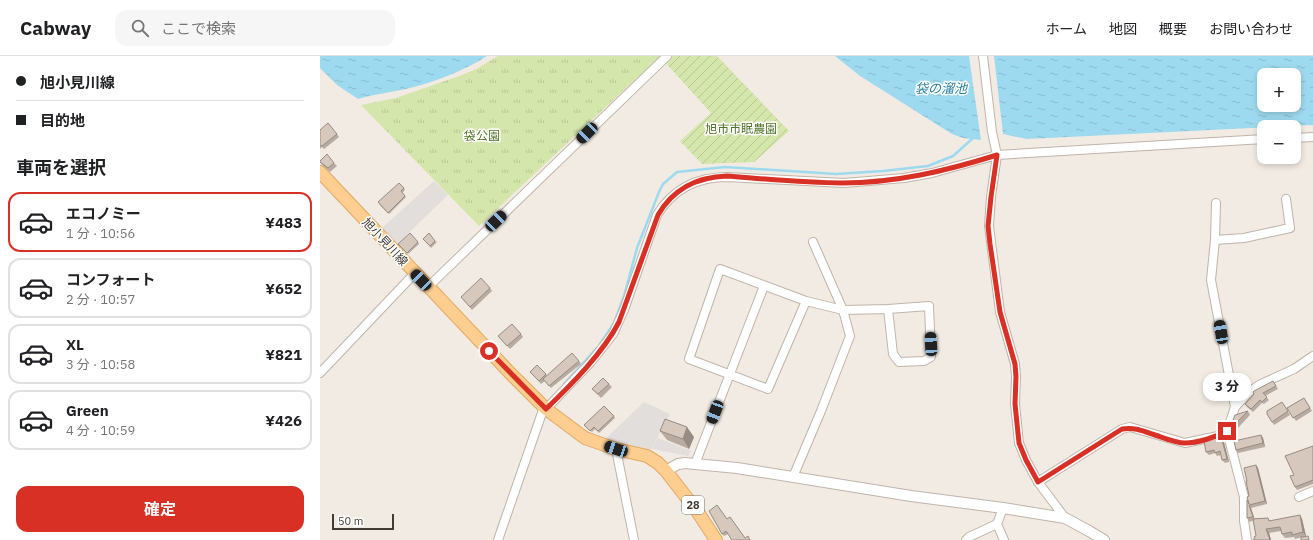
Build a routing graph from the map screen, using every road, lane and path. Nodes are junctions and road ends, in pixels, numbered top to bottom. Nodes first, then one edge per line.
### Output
1 (667, 56) edge
2 (983, 56) edge
3 (1313, 137) edge
4 (1301, 138) edge
5 (1257, 139) edge
6 (997, 155) junction
7 (320, 172) edge
8 (1286, 199) dead end
9 (1216, 202) dead end
10 (1215, 240) junction
11 (813, 242) dead end
12 (415, 273) junction
13 (764, 286) junction
14 (428, 287) junction
15 (806, 301) junction
16 (888, 309) junction
17 (843, 310) junction
18 (1313, 356) edge
19 (320, 373) edge
20 (730, 373) junction
21 (1235, 407) junction
22 (545, 408) junction
23 (1227, 431) junction
24 (616, 449) junction
25 (695, 464) junction
26 (666, 471) junction
27 (793, 477) junction
28 (1038, 482) junction
29 (1313, 491) edge
30 (1299, 497) dead end
31 (1003, 508) junction
32 (1065, 518) junction
33 (997, 524) junction
34 (498, 540) edge
35 (634, 540) edge
36 (716, 540) edge
37 (966, 540) edge
38 (1004, 540) edge
39 (1104, 540) edge
40 (1247, 540) edge

1 - 14 street
2 - 6 street
3 - 4 street
5 - 6 street
6 - 22 street
6 - 28 street
7 - 12 main road, 旭小見川線 / 28
8 - 10 street
9 - 10 street
10 - 21 street
11 - 17 street
12 - 14 main road, 旭小見川線 / 28
12 - 19 street
13 - 15 street
13 - 20 street
13 - 20 street
14 - 22 main road, 旭小見川線 / 28
15 - 17 street
15 - 20 street
16 - 16 street
16 - 17 street
17 - 27 street
18 - 21 street
20 - 25 street
21 - 23 street
22 - 24 main road, 旭小見川線 / 28
22 - 34 street
23 - 28 street
23 - 40 street
24 - 26 main road, 旭小見川線 / 28
24 - 35 street
25 - 26 street
25 - 27 street
26 - 36 main road, 旭小見川線 / 28
27 - 31 street
28 - 32 street
29 - 30 street
31 - 32 street
31 - 33 street
32 - 39 street
33 - 37 street
33 - 38 street

